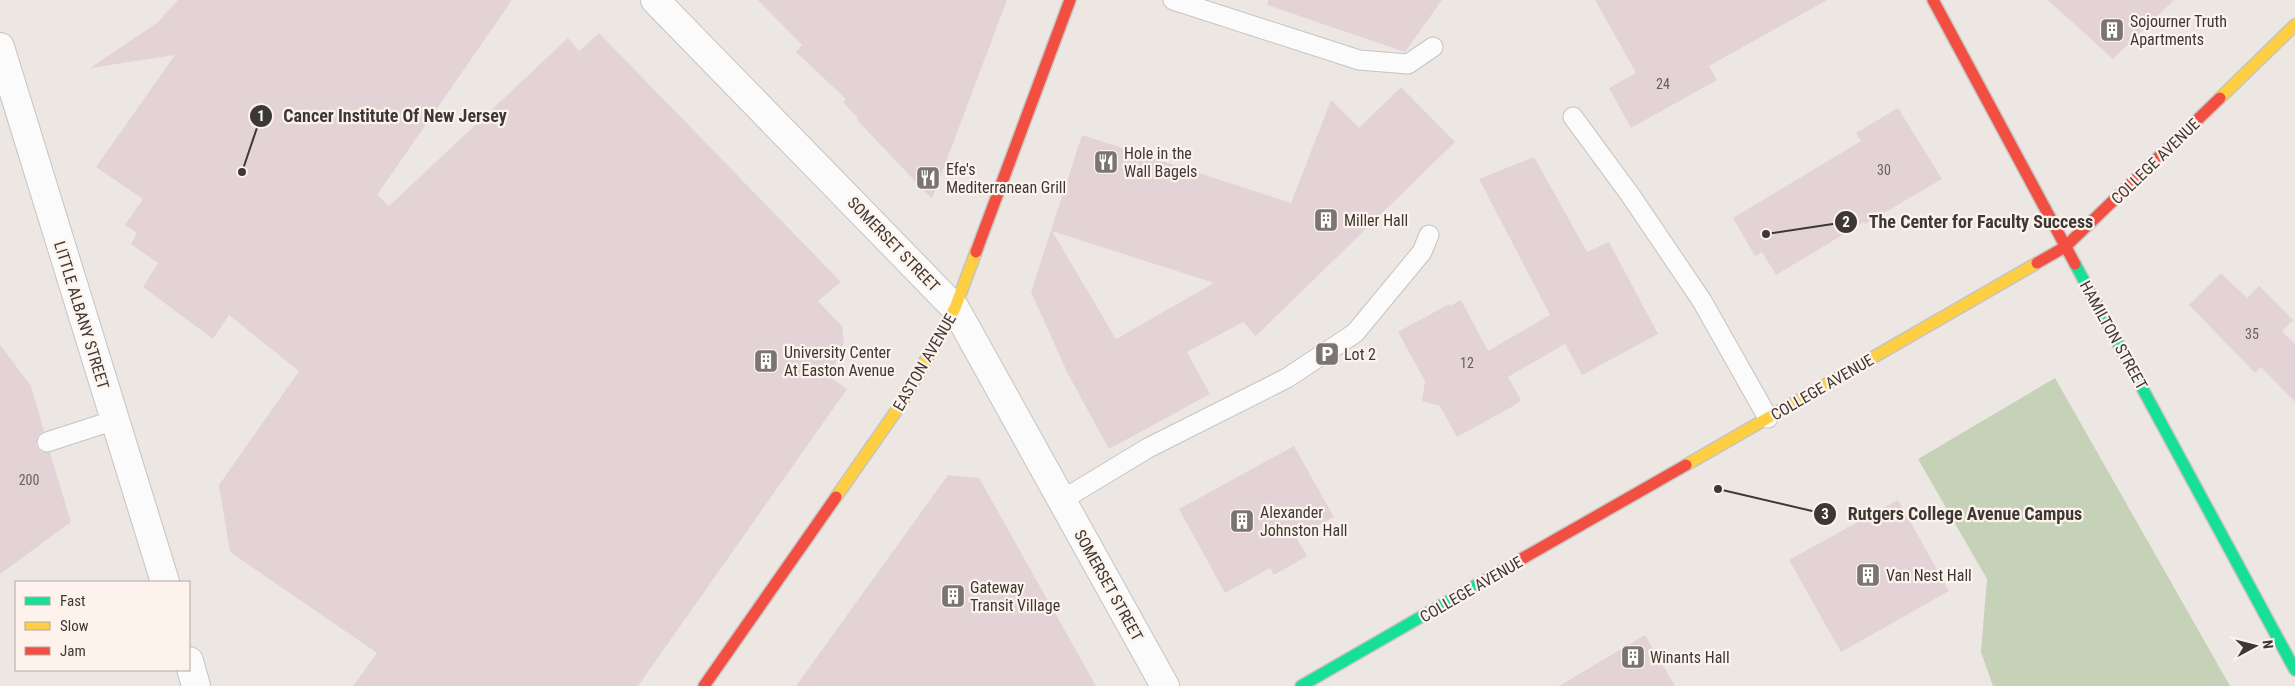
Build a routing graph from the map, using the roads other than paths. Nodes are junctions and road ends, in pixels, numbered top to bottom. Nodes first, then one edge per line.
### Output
1 (656, 0) edge
2 (1070, 0) edge
3 (1173, 0) edge
4 (1933, 0) edge
5 (2295, 26) edge
6 (0, 47) edge
7 (1433, 47) dead end
8 (1573, 117) dead end
9 (1428, 235) dead end
10 (2065, 247) junction
11 (955, 308) junction
12 (1768, 418) junction
13 (115, 420) junction
14 (47, 442) dead end
15 (1062, 500) junction
16 (165, 581) edge
17 (190, 665) edge
18 (2295, 670) edge
19 (196, 686) edge
20 (704, 686) edge
21 (1165, 686) edge
22 (1302, 686) edge

1 - 11 street, SOMERSET STREET
2 - 11 street, EASTON AVENUE
3 - 7 lane
4 - 10 street, HAMILTON STREET
5 - 10 street, COLLEGE AVENUE
6 - 13 street, LITTLE ALBANY STREET
8 - 12 lane
9 - 15 lane
10 - 12 street, COLLEGE AVENUE
10 - 18 street, HAMILTON STREET
11 - 15 street, SOMERSET STREET
11 - 20 street, EASTON AVENUE
12 - 22 street, COLLEGE AVENUE
13 - 14 lane
13 - 16 street, LITTLE ALBANY STREET
15 - 21 street, SOMERSET STREET
17 - 19 street

